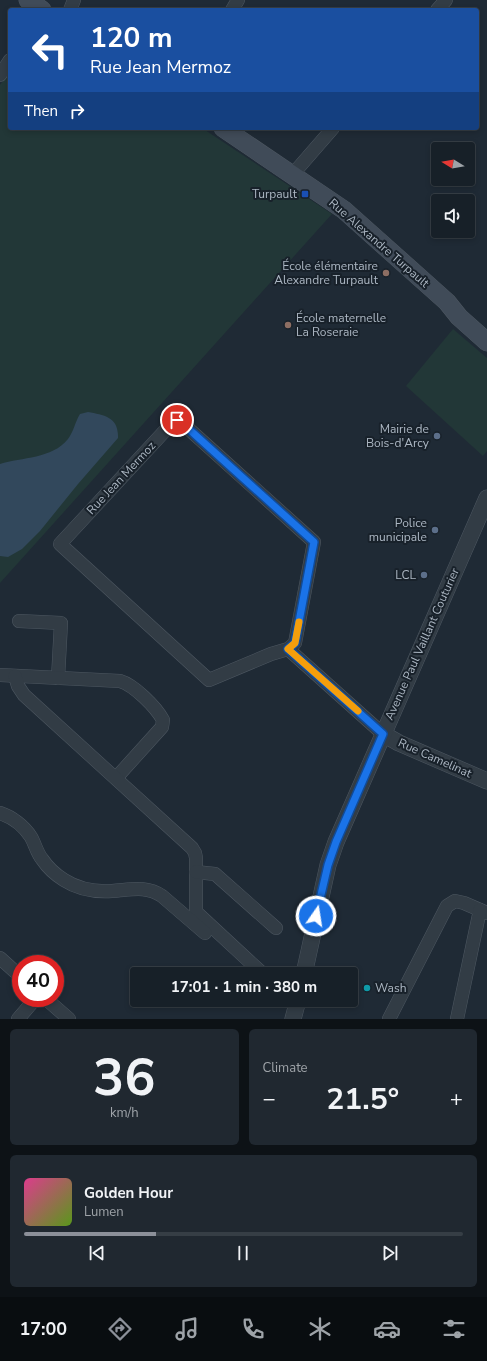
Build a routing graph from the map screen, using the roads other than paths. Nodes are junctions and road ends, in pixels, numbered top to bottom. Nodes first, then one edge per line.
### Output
1 (28, 0) edge
2 (39, 8) edge
3 (8, 63) edge
4 (0, 74) edge
5 (226, 130) edge
6 (331, 130) edge
7 (292, 174) junction
8 (487, 342) edge
9 (487, 498) edge
10 (19, 621) dead end
11 (288, 649) junction
12 (0, 675) edge
13 (15, 676) junction
14 (58, 678) junction
15 (383, 734) junction
16 (116, 778) junction
17 (487, 781) edge
18 (0, 813) edge
19 (196, 872) junction
20 (484, 911) edge
21 (276, 928) dead end
22 (0, 958) edge
23 (243, 967) edge
24 (255, 967) edge
25 (306, 967) edge
26 (12, 969) edge
27 (28, 1007) edge
28 (55, 1007) edge
29 (296, 1007) edge
30 (18, 1019) edge
31 (69, 1019) edge
32 (293, 1019) edge
33 (389, 1019) edge
34 (457, 1019) edge

1 - 2 main road
3 - 4 street
5 - 7 main road, Rue Alexandre Turpault
6 - 7 street
7 - 8 main road, Rue Alexandre Turpault
9 - 15 street, Avenue Paul Vaillant Couturier
10 - 14 street
11 - 11 street, Rue Jean Mermoz
11 - 15 street
12 - 13 street
13 - 14 street
13 - 16 street
14 - 16 street
15 - 17 street, Rue Camelinat
15 - 25 street, Avenue Paul Vaillant Couturier
16 - 19 street
18 - 23 street
19 - 21 street
19 - 24 street
20 - 33 street
20 - 34 street
22 - 26 street
27 - 30 street
28 - 31 street
29 - 32 street

